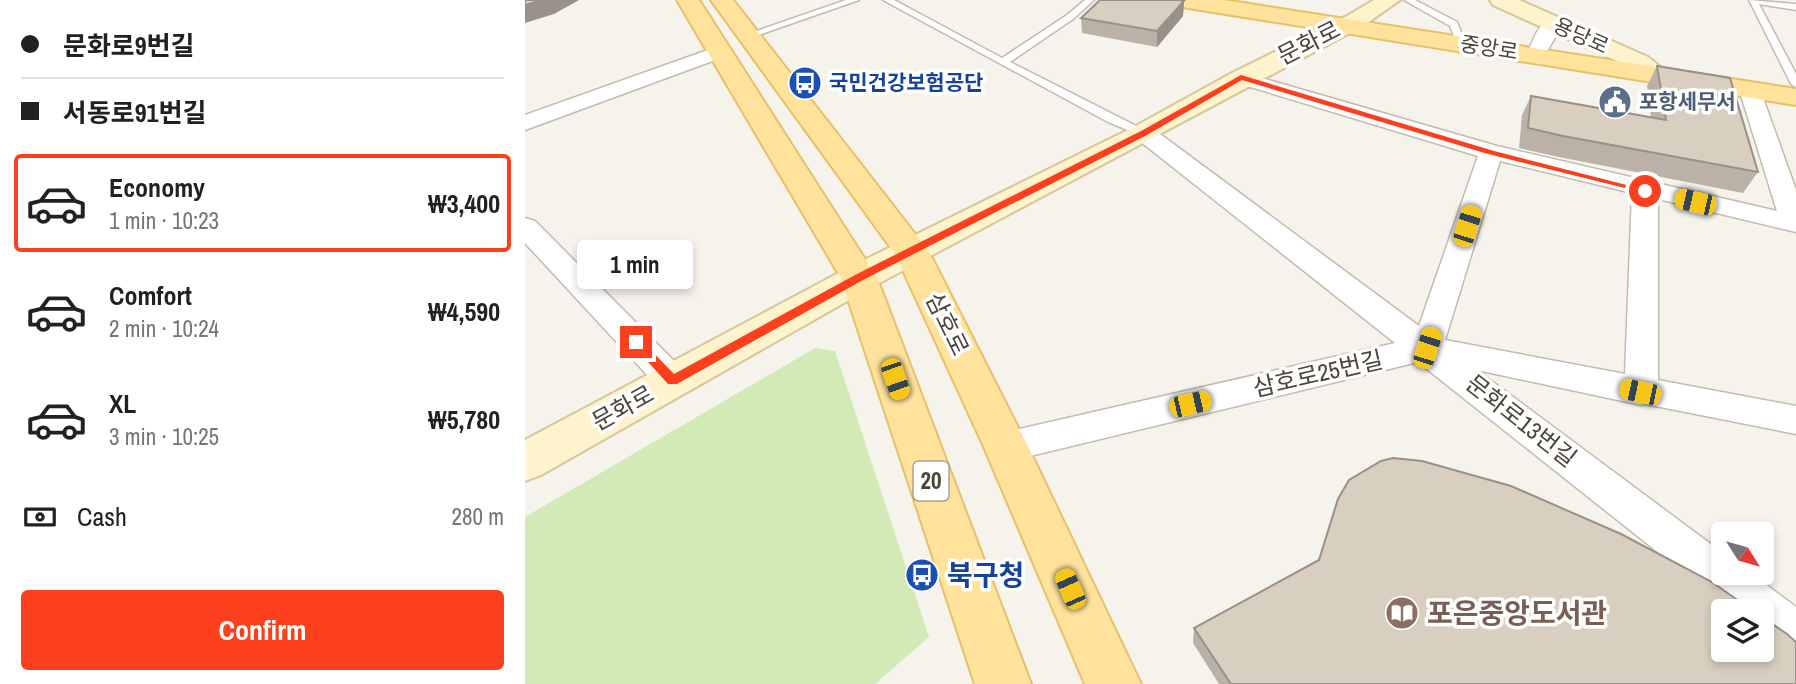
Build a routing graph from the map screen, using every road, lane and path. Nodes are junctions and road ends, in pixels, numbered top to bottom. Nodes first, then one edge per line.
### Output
1 (688, 0) edge
2 (722, 0) edge
3 (855, 0) edge
4 (887, 0) edge
5 (1090, 0) edge
6 (1182, 0) edge
7 (1228, 0) edge
8 (1389, 0) edge
9 (1408, 0) edge
10 (1501, 0) edge
11 (1753, 0) edge
12 (1796, 7) edge
13 (1350, 22) junction
14 (1554, 23) junction
15 (747, 36) junction
16 (1459, 39) junction
17 (1540, 47) junction
18 (719, 52) junction
19 (1003, 61) junction
20 (1648, 69) junction
21 (1241, 78) junction
22 (1796, 85) edge
23 (1750, 89) junction
24 (1796, 97) edge
25 (525, 123) edge
26 (1144, 133) junction
27 (1492, 152) junction
28 (1645, 191) junction
29 (1795, 224) edge
30 (525, 228) edge
31 (912, 252) junction
32 (859, 278) junction
33 (1427, 348) junction
34 (673, 381) junction
35 (1640, 392) junction
36 (1796, 420) edge
37 (1006, 447) junction
38 (525, 462) edge
39 (1796, 634) edge
40 (1003, 684) edge
41 (1113, 684) edge

1 - 18 main road, 20
2 - 15 main road, 삼호로
3 - 15 lane
4 - 19 lane
5 - 19 lane
6 - 13 main road, 중앙로
7 - 13 main road, 중앙로
8 - 13 street, 문화로
9 - 16 lane
10 - 14 street, 용당로
11 - 12 lane
11 - 22 lane
13 - 16 main road, 중앙로
13 - 20 main road, 중앙로
13 - 21 street, 문화로
14 - 17 street
14 - 20 street, 용당로
15 - 31 main road, 삼호로
16 - 17 main road, 중앙로
17 - 20 main road, 중앙로
18 - 25 street
18 - 32 main road, 20
19 - 26 lane
20 - 22 main road, 중앙로
20 - 23 main road, 중앙로
21 - 26 street, 문화로
21 - 27 street
23 - 24 main road, 중앙로
23 - 29 street
26 - 31 street, 문화로
26 - 33 street, 문화로13번길
27 - 28 street
27 - 33 street
28 - 29 street
28 - 35 street
30 - 34 street
31 - 32 street, 문화로
31 - 37 main road, 삼호로
32 - 34 street, 문화로
32 - 40 main road, 20
33 - 35 street, 삼호로25번길
33 - 37 street, 삼호로25번길
33 - 39 street, 문화로13번길
34 - 38 street, 문화로
35 - 36 street, 삼호로25번길
37 - 41 main road, 삼호로

